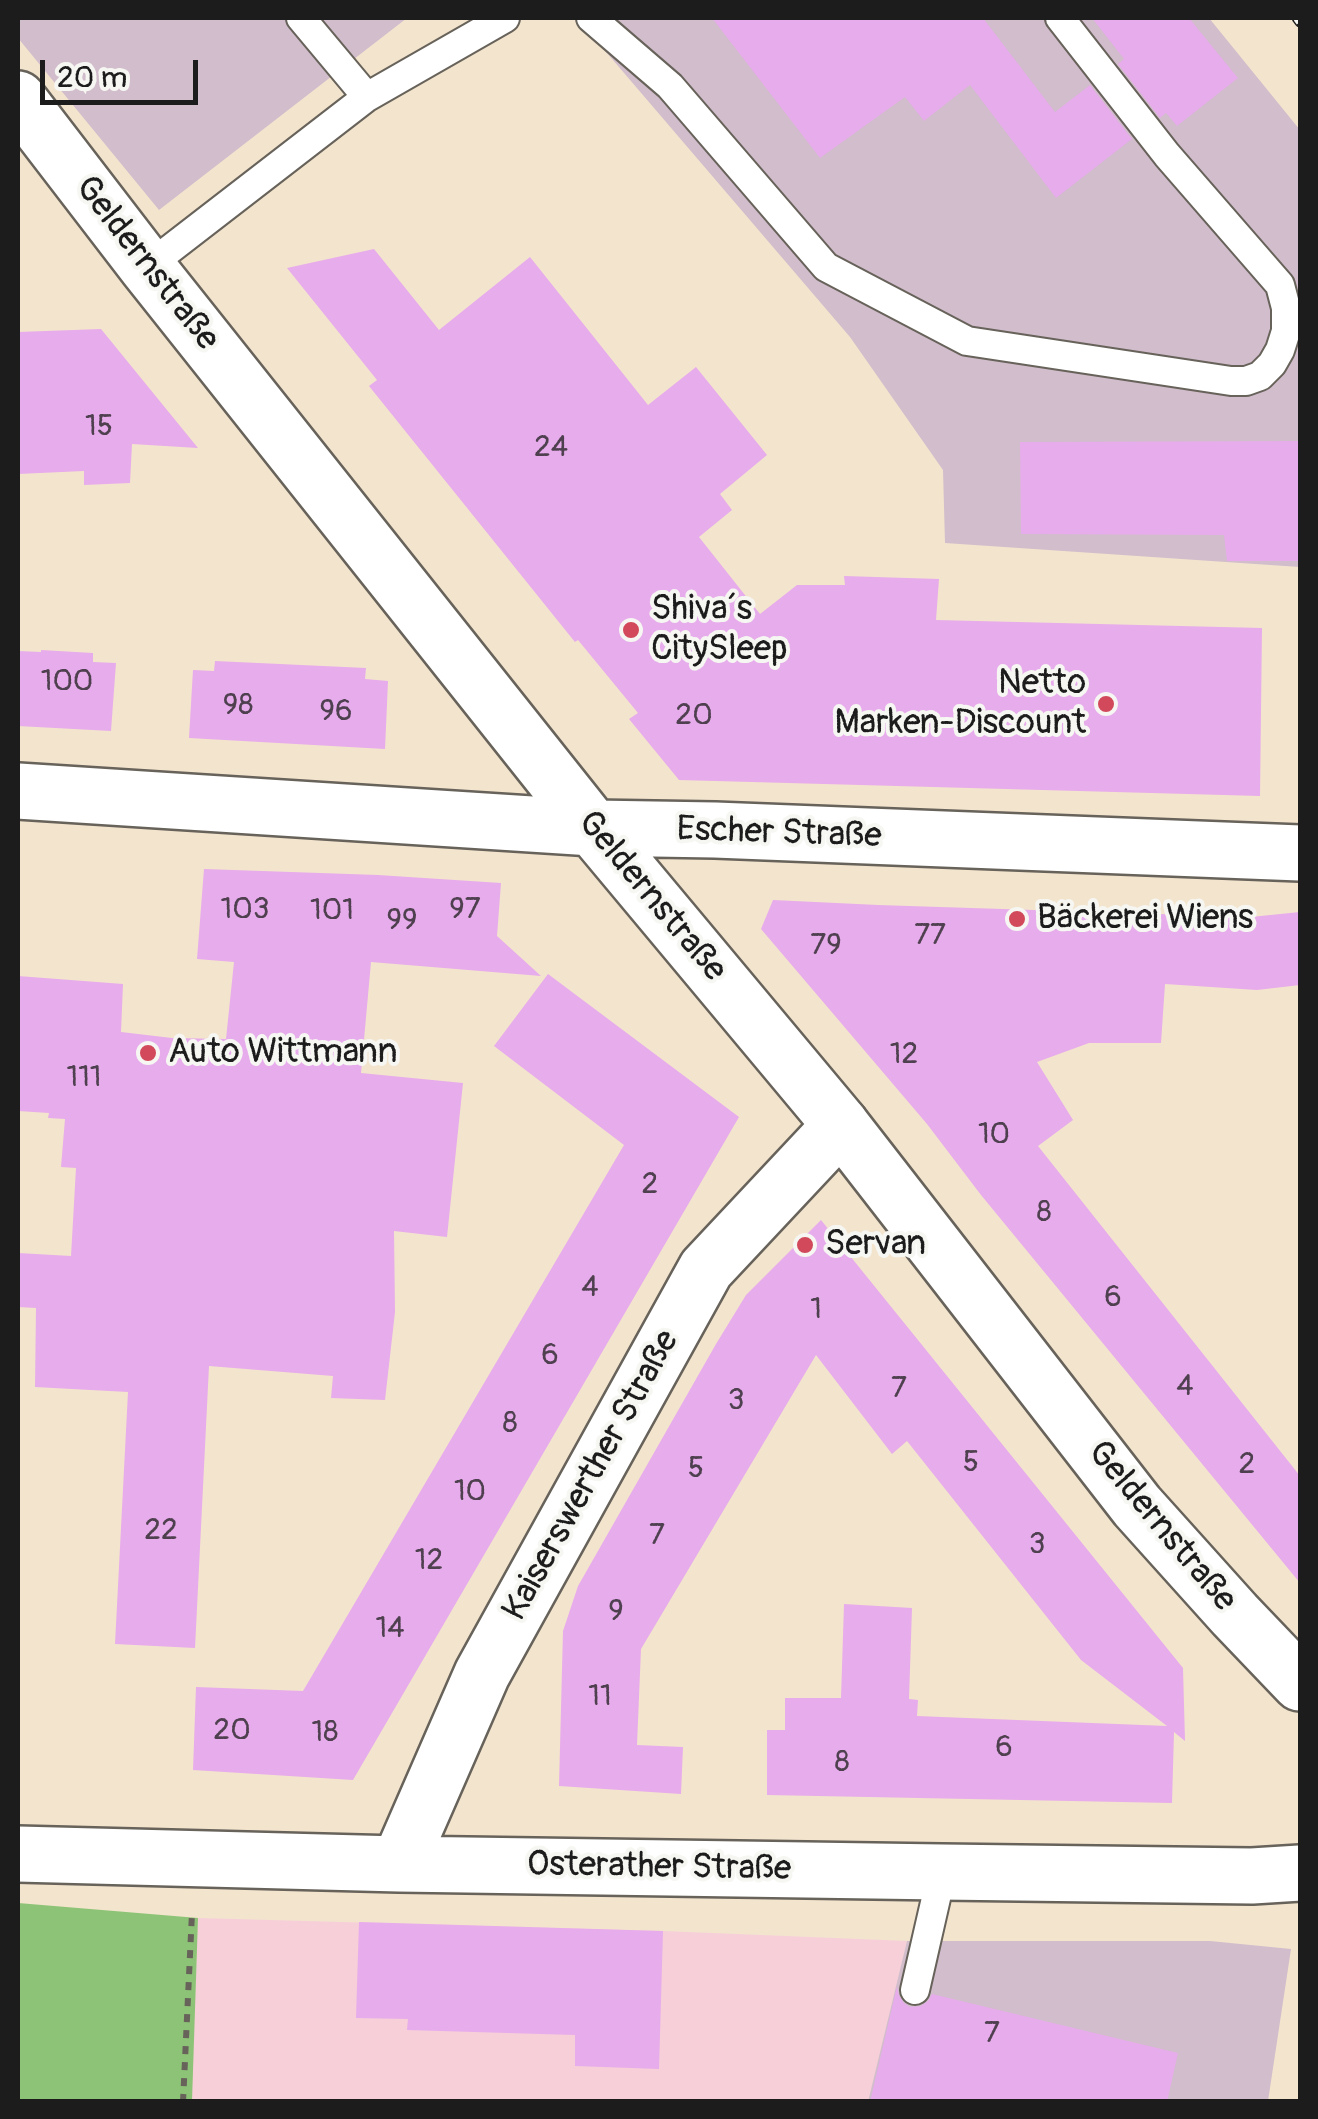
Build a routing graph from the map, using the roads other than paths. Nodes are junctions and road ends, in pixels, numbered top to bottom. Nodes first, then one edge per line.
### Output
1 (300, 18) edge
2 (505, 18) edge
3 (592, 18) edge
4 (1060, 18) edge
5 (367, 97) junction
6 (18, 99) edge
7 (147, 266) junction
8 (18, 791) edge
9 (592, 828) junction
10 (1300, 853) edge
11 (841, 1126) junction
12 (1300, 1683) edge
13 (18, 1854) edge
14 (399, 1864) junction
15 (942, 1872) junction
16 (1300, 1873) edge
17 (915, 1990) dead end

1 - 5 lane
2 - 5 lane
3 - 4 lane
5 - 7 lane
6 - 7 street, Geldernstraße
7 - 9 street, Geldernstraße
8 - 9 street, Escher Straße
9 - 10 street, Escher Straße
9 - 11 street, Geldernstraße
11 - 12 street, Geldernstraße
11 - 14 street, Kaiserswerther Straße
13 - 14 street, Osterather Straße
14 - 15 street, Osterather Straße
15 - 16 street, Osterather Straße
15 - 17 lane

